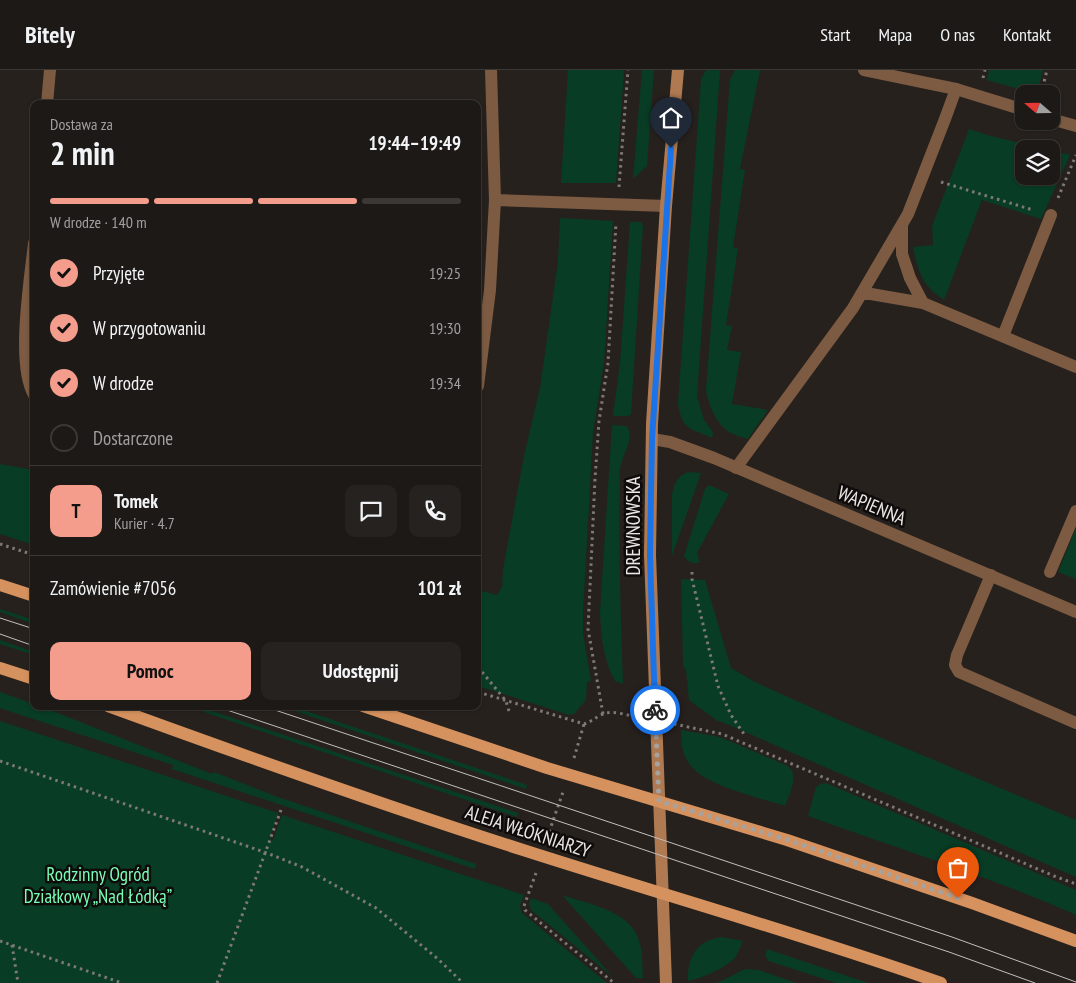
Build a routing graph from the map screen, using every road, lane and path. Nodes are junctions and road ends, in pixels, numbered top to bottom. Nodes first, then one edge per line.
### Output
1 (50, 70) edge
2 (491, 70) edge
3 (628, 70) edge
4 (678, 70) edge
5 (864, 70) edge
6 (1047, 70) edge
7 (1043, 85) edge
8 (956, 89) junction
9 (47, 100) edge
10 (1015, 107) edge
11 (1060, 122) edge
12 (1076, 126) edge
13 (1076, 155) edge
14 (922, 177) junction
15 (495, 200) junction
16 (618, 203) junction
17 (666, 206) junction
18 (1051, 215) junction
19 (902, 225) junction
20 (861, 294) junction
21 (30, 295) edge
22 (923, 303) junction
23 (1003, 336) junction
24 (481, 362) edge
25 (1076, 367) edge
26 (30, 389) edge
27 (652, 439) junction
28 (736, 468) junction
29 (1076, 511) edge
30 (0, 544) edge
31 (30, 554) edge
32 (692, 572) dead end
33 (1050, 572) dead end
34 (991, 575) junction
35 (0, 585) edge
36 (30, 595) edge
37 (1076, 612) edge
38 (0, 668) edge
39 (481, 671) edge
40 (30, 679) edge
41 (481, 693) edge
42 (506, 701) junction
43 (119, 710) edge
44 (375, 710) edge
45 (509, 711) dead end
46 (603, 714) junction
47 (620, 714) dead end
48 (1076, 723) edge
49 (584, 724) junction
50 (678, 725) dead end
51 (746, 737) dead end
52 (580, 740) dead end
53 (0, 761) edge
54 (562, 794) dead end
55 (659, 801) junction
56 (281, 810) dead end
57 (550, 831) dead end
58 (267, 853) junction
59 (532, 883) dead end
60 (1076, 884) edge
61 (663, 893) junction
62 (0, 941) edge
63 (1076, 941) edge
64 (12, 945) junction
65 (18, 983) edge
66 (122, 983) edge
67 (218, 983) edge
68 (463, 983) edge
69 (614, 983) edge
70 (666, 983) edge
71 (940, 983) edge

1 - 9 street
2 - 15 street
3 - 16 path
4 - 17 main road, DREWNOWSKA
5 - 8 street
6 - 7 path
8 - 10 street
8 - 14 street
11 - 12 street
13 - 18 path
14 - 18 path
14 - 19 street
15 - 16 street
15 - 24 street
16 - 17 street
16 - 46 path
17 - 27 main road, DREWNOWSKA
18 - 23 street
19 - 20 street
19 - 22 street
20 - 22 street
20 - 28 street
21 - 26 street
22 - 23 street
23 - 25 street
27 - 28 street, WAPIENNA
27 - 55 main road, DREWNOWSKA
28 - 34 street, WAPIENNA
29 - 33 street
30 - 31 path
32 - 51 path
34 - 37 street, WAPIENNA
34 - 48 street
35 - 36 main road
38 - 40 main road
39 - 42 path
41 - 42 path
42 - 45 path
42 - 49 path
43 - 61 main road, ALEJA WŁÓKNIARZY
44 - 55 main road
46 - 47 path
46 - 49 path
49 - 52 path
50 - 60 path
53 - 58 path
54 - 57 path
55 - 61 main road, DREWNOWSKA
55 - 63 main road
56 - 58 path
58 - 67 path
58 - 68 path
59 - 69 path
61 - 70 main road, DREWNOWSKA
61 - 71 main road, ALEJA WŁÓKNIARZY
62 - 64 path
64 - 65 path
64 - 66 path

